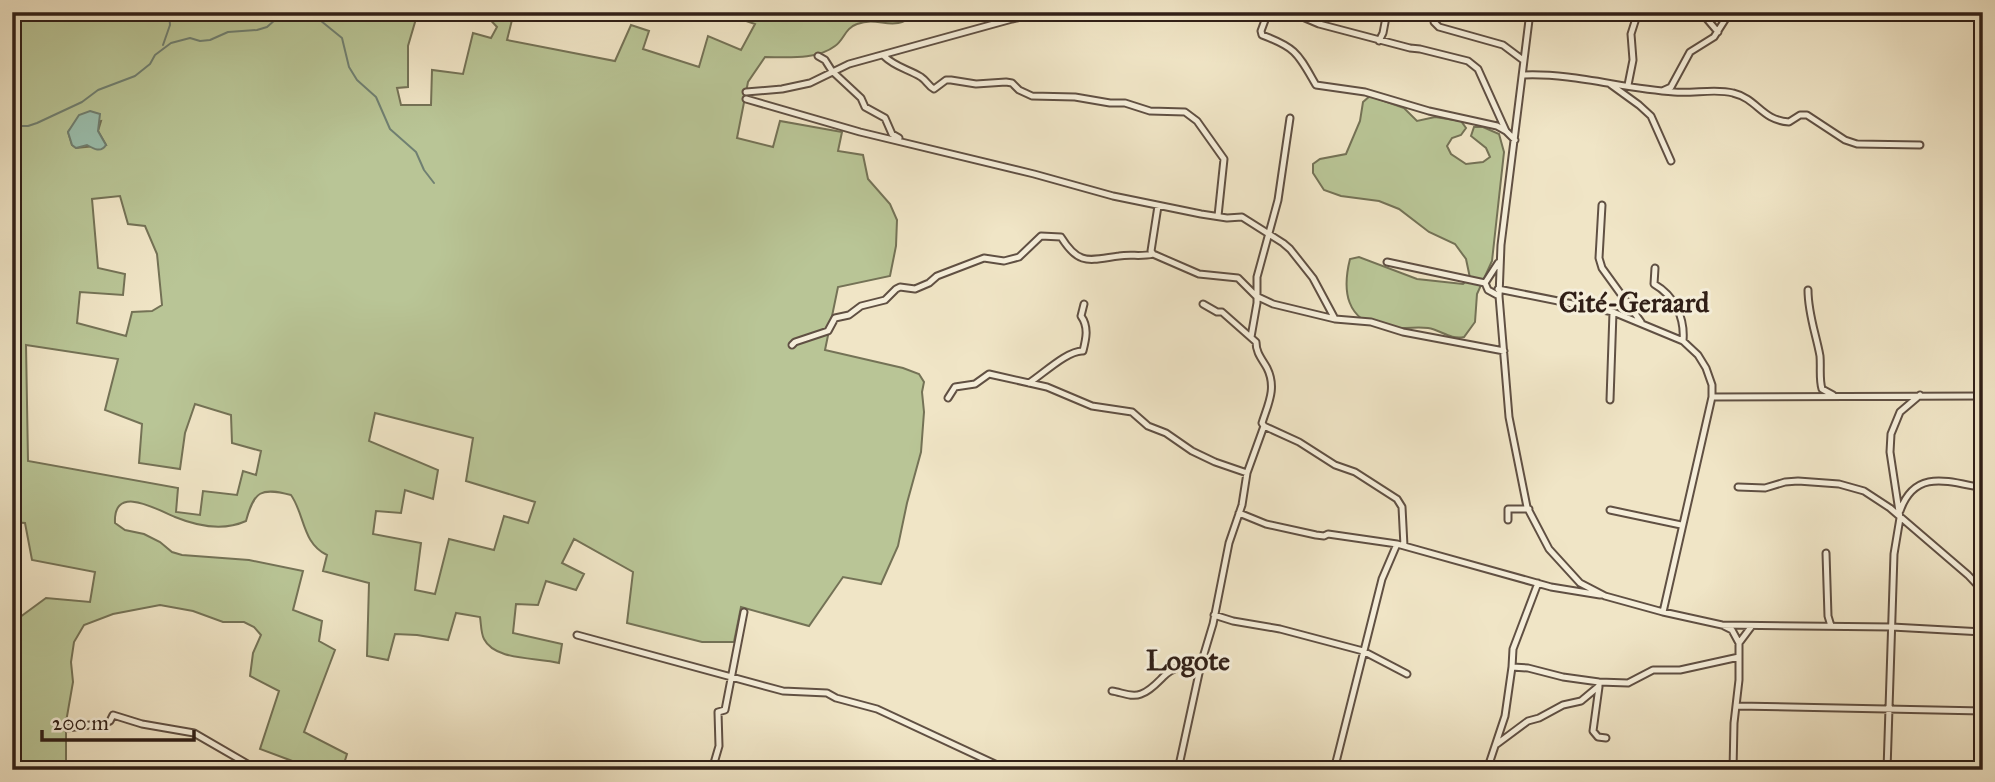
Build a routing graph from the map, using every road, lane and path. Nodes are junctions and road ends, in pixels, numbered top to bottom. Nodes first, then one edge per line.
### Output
1 (978, 12) edge
2 (1045, 12) edge
3 (1268, 12) edge
4 (1303, 12) edge
5 (1387, 12) edge
6 (1435, 12) edge
7 (1530, 12) edge
8 (1638, 12) edge
9 (1701, 12) edge
10 (1730, 12) edge
11 (1012, 19) junction
12 (1718, 32) junction
13 (1379, 41) junction
14 (818, 56) dead end
15 (884, 56) junction
16 (1523, 60) junction
17 (832, 71) junction
18 (1524, 75) junction
19 (1608, 83) junction
20 (1628, 85) junction
21 (1662, 91) junction
22 (1290, 118) dead end
23 (1506, 131) junction
24 (900, 140) junction
25 (1515, 140) junction
26 (1920, 145) dead end
27 (1671, 161) dead end
28 (1602, 205) dead end
29 (1158, 206) junction
30 (1218, 216) junction
31 (1269, 233) junction
32 (1153, 254) junction
33 (1500, 260) junction
34 (1387, 262) dead end
35 (1655, 268) dead end
36 (1485, 284) junction
37 (1808, 290) dead end
38 (1499, 293) junction
39 (1256, 296) junction
40 (1084, 304) dead end
41 (1203, 304) dead end
42 (1613, 312) junction
43 (1335, 319) junction
44 (1643, 324) junction
45 (1251, 337) junction
46 (1683, 341) junction
47 (792, 345) dead end
48 (1504, 351) junction
49 (1029, 383) junction
50 (1920, 395) junction
51 (1834, 396) junction
52 (1983, 396) edge
53 (1712, 397) junction
54 (948, 398) dead end
55 (1610, 400) dead end
56 (1264, 426) junction
57 (1247, 473) junction
58 (1738, 487) dead end
59 (1983, 488) edge
60 (1529, 509) junction
61 (1610, 510) dead end
62 (1239, 513) junction
63 (1900, 515) junction
64 (1508, 520) dead end
65 (1681, 525) junction
66 (1396, 544) junction
67 (1404, 546) junction
68 (1826, 553) dead end
69 (1538, 583) junction
70 (1983, 591) edge
71 (1605, 596) junction
72 (744, 612) dead end
73 (1663, 612) junction
74 (1214, 615) junction
75 (1722, 625) junction
76 (1831, 626) junction
77 (1751, 627) junction
78 (1892, 627) junction
79 (1983, 632) edge
80 (577, 635) dead end
81 (1739, 643) junction
82 (1363, 651) junction
83 (1739, 657) junction
84 (1200, 664) junction
85 (1512, 667) junction
86 (1407, 674) dead end
87 (731, 678) junction
88 (1599, 684) junction
89 (1112, 691) dead end
90 (1737, 706) junction
91 (1889, 709) junction
92 (1983, 711) edge
93 (67, 728) dead end
94 (1606, 738) dead end
95 (1497, 744) junction
96 (258, 770) edge
97 (712, 770) edge
98 (1008, 770) edge
99 (1178, 770) edge
100 (1334, 770) edge
101 (1488, 770) edge
102 (1733, 770) edge
103 (1887, 770) edge

1 - 11 street
2 - 11 street
3 - 23 street
4 - 13 street
5 - 13 street
6 - 16 street
7 - 16 street
8 - 20 street
9 - 12 street
10 - 12 street
11 - 15 street
12 - 21 street
13 - 23 street
14 - 17 street
15 - 17 street
15 - 30 street
16 - 18 street
17 - 24 street
17 - 24 street
18 - 19 street
18 - 25 street
19 - 20 street
19 - 27 street
20 - 21 street
21 - 26 street
22 - 31 street
23 - 25 street
24 - 29 street
25 - 33 street
28 - 44 street
29 - 30 street
29 - 32 street
30 - 31 street
31 - 39 street
31 - 43 street
32 - 39 street
32 - 47 street
33 - 36 street
33 - 38 street
34 - 36 street
35 - 46 street
36 - 38 street
37 - 51 street
38 - 42 street
38 - 48 street
39 - 43 street
39 - 45 street
40 - 49 street
41 - 45 street
42 - 44 street
42 - 55 street
43 - 48 street
44 - 46 street
45 - 56 street
46 - 53 street
48 - 60 street
49 - 54 street
49 - 57 street
50 - 51 street
50 - 52 street
50 - 63 street
51 - 53 street
53 - 65 street
56 - 57 street
56 - 67 street
57 - 62 street
58 - 63 street
59 - 63 street
60 - 64 street
60 - 71 street
61 - 65 street
62 - 66 street
62 - 74 street
63 - 70 street
63 - 78 street
65 - 73 street
66 - 67 street
66 - 82 street
67 - 69 street
68 - 76 street
69 - 71 street
69 - 85 street
71 - 73 street
72 - 87 street
73 - 75 street
74 - 82 street
74 - 84 street
75 - 77 street
75 - 81 street
76 - 77 street
76 - 78 street
77 - 81 street
78 - 79 street
78 - 91 street
80 - 87 street
81 - 83 street
82 - 86 street
82 - 100 street
83 - 88 street
83 - 90 street
84 - 89 street
84 - 99 street
85 - 88 street
85 - 95 street
87 - 97 street
87 - 98 street
88 - 94 street
88 - 95 street
90 - 91 street
90 - 102 street
91 - 92 street
91 - 103 street
93 - 96 street
95 - 101 street

